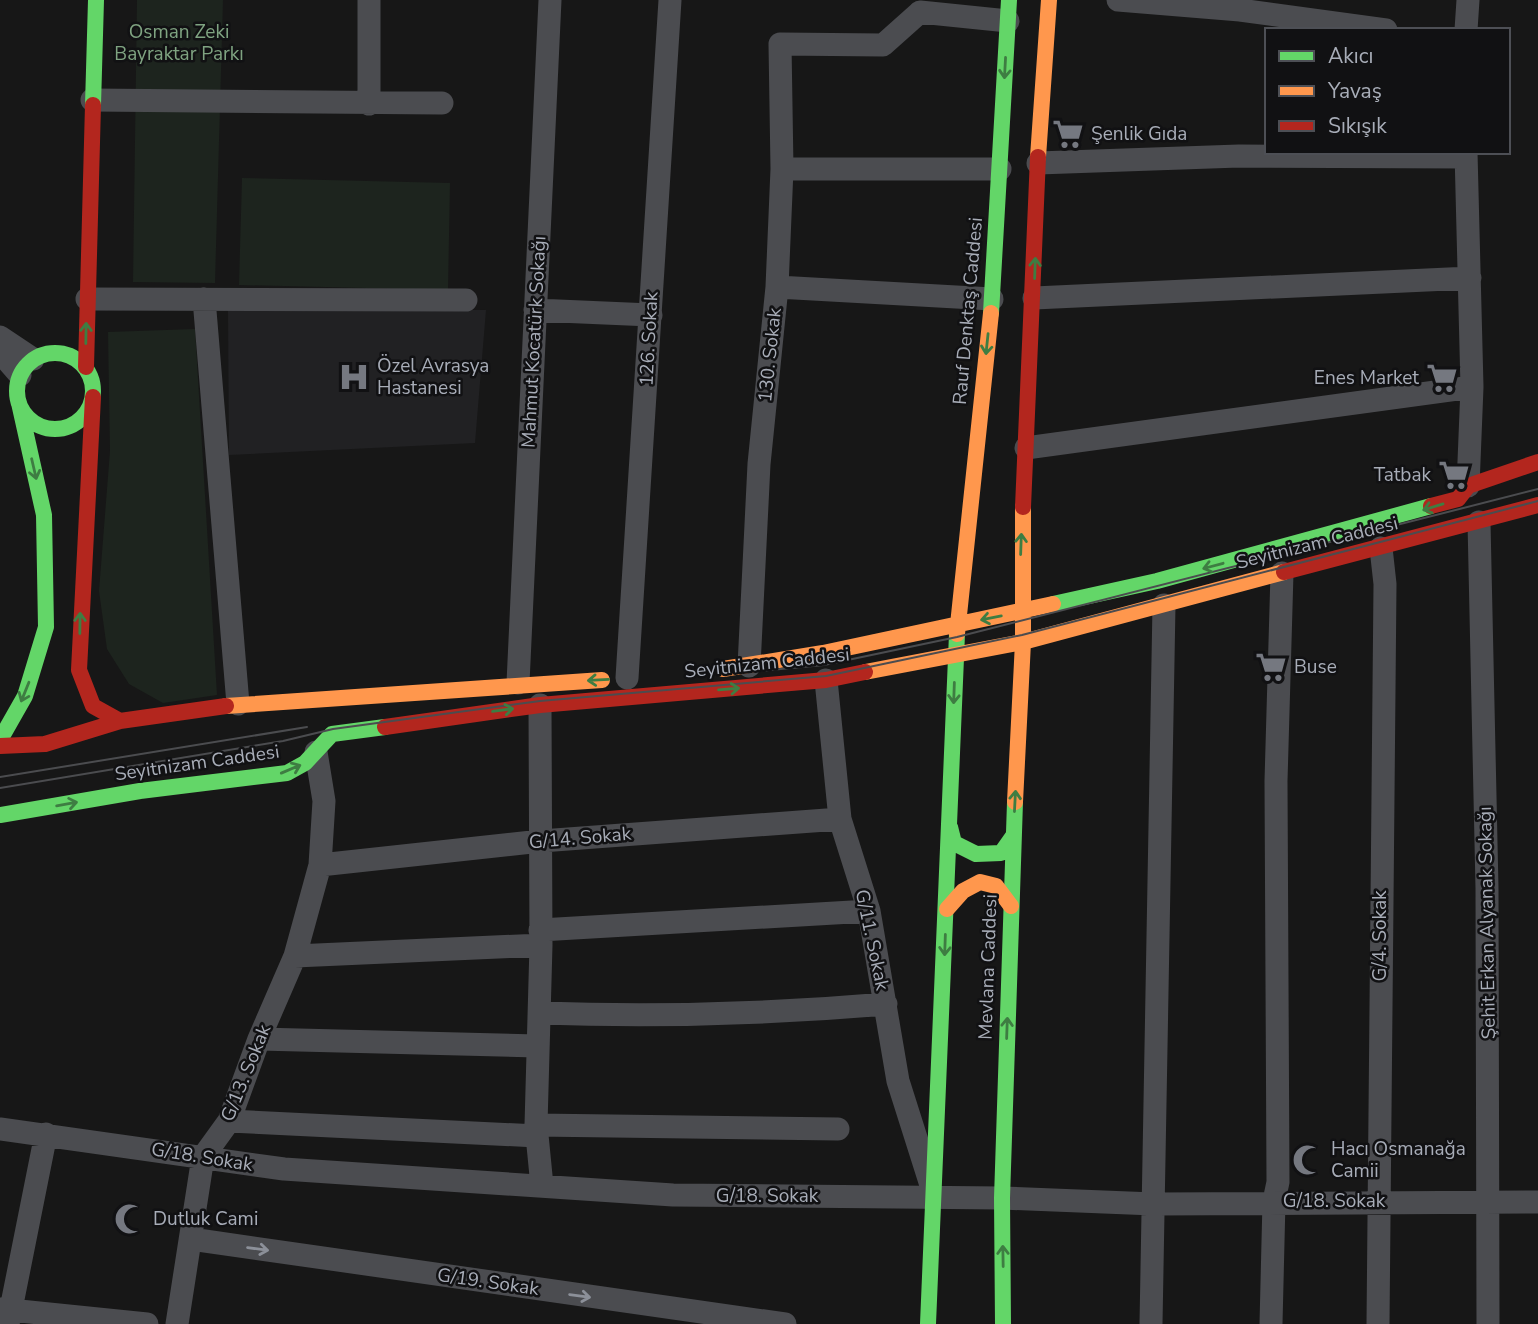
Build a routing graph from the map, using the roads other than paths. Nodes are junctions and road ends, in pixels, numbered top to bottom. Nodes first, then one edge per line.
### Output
1 (96, 0) edge
2 (369, 0) edge
3 (550, 0) edge
4 (670, 0) edge
5 (1049, 0) edge
6 (1118, 0) edge
7 (1468, 0) edge
8 (916, 6) edge
9 (1008, 10) edge
10 (1371, 28) edge
11 (1466, 28) edge
12 (92, 100) junction
13 (442, 103) dead end
14 (369, 104) junction
15 (1466, 155) edge
16 (1038, 163) junction
17 (782, 169) junction
18 (1000, 169) junction
19 (1470, 278) junction
20 (777, 287) junction
21 (1034, 298) junction
22 (87, 299) junction
23 (204, 299) junction
24 (992, 299) junction
25 (466, 300) dead end
26 (535, 310) junction
27 (651, 315) junction
28 (72, 317) dead end
29 (57, 336) dead end
30 (0, 337) edge
31 (0, 352) edge
32 (32, 363) junction
33 (86, 367) junction
34 (1472, 387) junction
35 (93, 397) junction
36 (19, 403) junction
37 (1026, 448) junction
38 (1538, 462) edge
39 (1468, 486) junction
40 (1538, 505) edge
41 (1479, 522) junction
42 (1381, 548) junction
43 (1282, 573) junction
44 (1164, 605) junction
45 (1021, 612) junction
46 (957, 625) junction
47 (1023, 642) junction
48 (955, 656) junction
49 (749, 666) junction
50 (709, 670) dead end
51 (634, 678) joint
52 (827, 680) junction
53 (518, 683) junction
54 (238, 704) junction
55 (540, 705) junction
56 (120, 721) junction
57 (0, 740) edge
58 (0, 746) edge
59 (316, 752) junction
60 (0, 815) edge
61 (840, 819) junction
62 (950, 827) junction
63 (1013, 836) junction
64 (541, 841) junction
65 (320, 865) junction
66 (1011, 906) junction
67 (947, 909) junction
68 (869, 911) junction
69 (541, 938) junction
70 (295, 956) junction
71 (886, 1003) junction
72 (540, 1013) junction
73 (259, 1039) junction
74 (537, 1046) junction
75 (229, 1121) junction
76 (0, 1129) edge
77 (838, 1129) dead end
78 (536, 1131) junction
79 (46, 1134) junction
80 (203, 1157) junction
81 (542, 1186) junction
82 (934, 1197) junction
83 (1002, 1198) junction
84 (1274, 1201) junction
85 (1379, 1202) junction
86 (1489, 1202) junction
87 (1538, 1202) edge
88 (1154, 1204) junction
89 (191, 1239) junction
90 (6, 1314) edge
91 (700, 1319) edge
92 (94, 1321) edge
93 (148, 1324) edge
94 (177, 1324) edge
95 (785, 1324) edge
96 (928, 1324) edge
97 (1003, 1324) edge
98 (1152, 1324) edge
99 (1271, 1324) edge
100 (1378, 1324) edge
101 (1488, 1324) edge

1 - 12 main road
2 - 14 street
3 - 26 street, Mahmut Kocatürk Sokağı
4 - 27 street, 126. Sokak
5 - 16 main road
6 - 10 street
7 - 11 street
8 - 9 street
8 - 17 street, 130. Sokak
9 -> 18 main road, Rauf Denktaş Caddesi
12 - 14 street
12 - 22 main road
13 - 14 street
15 - 16 street
15 - 19 street
21 -> 16 main road
17 - 18 street
17 - 20 street, 130. Sokak
18 - 24 main road, Rauf Denktaş Caddesi
19 - 21 street
19 - 34 street
20 - 24 street
20 - 49 street, 130. Sokak
21 - 37 main road
22 - 23 street
22 - 28 main road
33 -> 22 main road
23 - 25 street
23 - 54 street
24 -> 46 main road, Rauf Denktaş Caddesi
26 - 27 street
26 - 53 street, Mahmut Kocatürk Sokağı
27 - 51 street, 126. Sokak
29 - 32 main road
30 - 32 street
31 - 32 street
32 - 33 main road
32 - 36 main road
33 - 35 main road
34 - 37 street
34 - 39 street
35 - 36 main road
56 -> 35 main road
36 -> 57 main road
45 -> 37 main road
38 - 39 main road, Seyitnizam Caddesi
39 -> 45 main road, Seyitnizam Caddesi
40 - 41 main road, Seyitnizam Caddesi
41 - 42 main road, Seyitnizam Caddesi
41 - 86 street, Şehit Erkan Alyanak Sokağı
42 - 43 main road, Seyitnizam Caddesi
42 - 85 street, G/4. Sokak
43 - 44 main road, Seyitnizam Caddesi
43 - 84 street
44 - 47 main road, Seyitnizam Caddesi
44 - 88 street
45 -> 46 main road, Seyitnizam Caddesi
45 - 47 main road, Mevlana Caddesi
46 - 48 main road, Rauf Denktaş Caddesi
46 - 49 main road, Seyitnizam Caddesi
47 - 48 main road, Seyitnizam Caddesi
63 -> 47 main road, Mevlana Caddesi
48 - 52 main road, Seyitnizam Caddesi
48 -> 62 main road, Rauf Denktaş Caddesi
49 - 50 main road, Seyitnizam Caddesi
51 -> 53 main road
55 -> 52 main road, Seyitnizam Caddesi
52 - 61 street, G/11. Sokak
53 - 54 main road
54 - 56 main road
59 -> 55 main road, Seyitnizam Caddesi
55 - 64 street
56 - 58 main road
60 -> 59 main road, Seyitnizam Caddesi
59 - 65 street, G/13. Sokak
61 - 64 street, G/14. Sokak
61 - 68 street, G/11. Sokak
62 - 63 main road
62 - 67 main road, Rauf Denktaş Caddesi
63 - 66 main road, Mevlana Caddesi
64 - 65 street, G/14. Sokak
64 - 69 street
65 - 70 street, G/13. Sokak
66 - 67 main road
83 -> 66 main road, Mevlana Caddesi
67 -> 82 main road, Rauf Denktaş Caddesi
68 - 69 street
68 - 71 street, G/11. Sokak
69 - 70 street
69 - 72 street
70 - 73 street, G/13. Sokak
71 - 72 street
71 - 82 street, G/11. Sokak
72 - 74 street
73 - 74 street
73 - 75 street, G/13. Sokak
74 - 78 street
75 - 78 street
75 - 80 street, G/13. Sokak
76 - 79 street, G/18. Sokak
77 - 78 street
78 - 81 street
79 - 80 street, G/18. Sokak
79 - 90 street
80 - 81 street, G/18. Sokak
80 - 89 street, G/13. Sokak
81 - 82 street, G/18. Sokak
82 - 83 street, G/18. Sokak
82 - 96 main road
83 - 88 street, G/18. Sokak
97 -> 83 main road, Mevlana Caddesi
84 - 85 street, G/18. Sokak
84 - 88 street, G/18. Sokak
84 - 99 street
85 - 86 street, G/18. Sokak
85 - 100 street, G/4. Sokak
86 - 87 street, G/18. Sokak
86 - 101 street, Şehit Erkan Alyanak Sokağı
88 - 98 street
89 -> 91 street, G/19. Sokak
89 - 94 street, G/13. Sokak
90 - 92 street
91 - 95 street, G/19. Sokak
92 - 93 street

